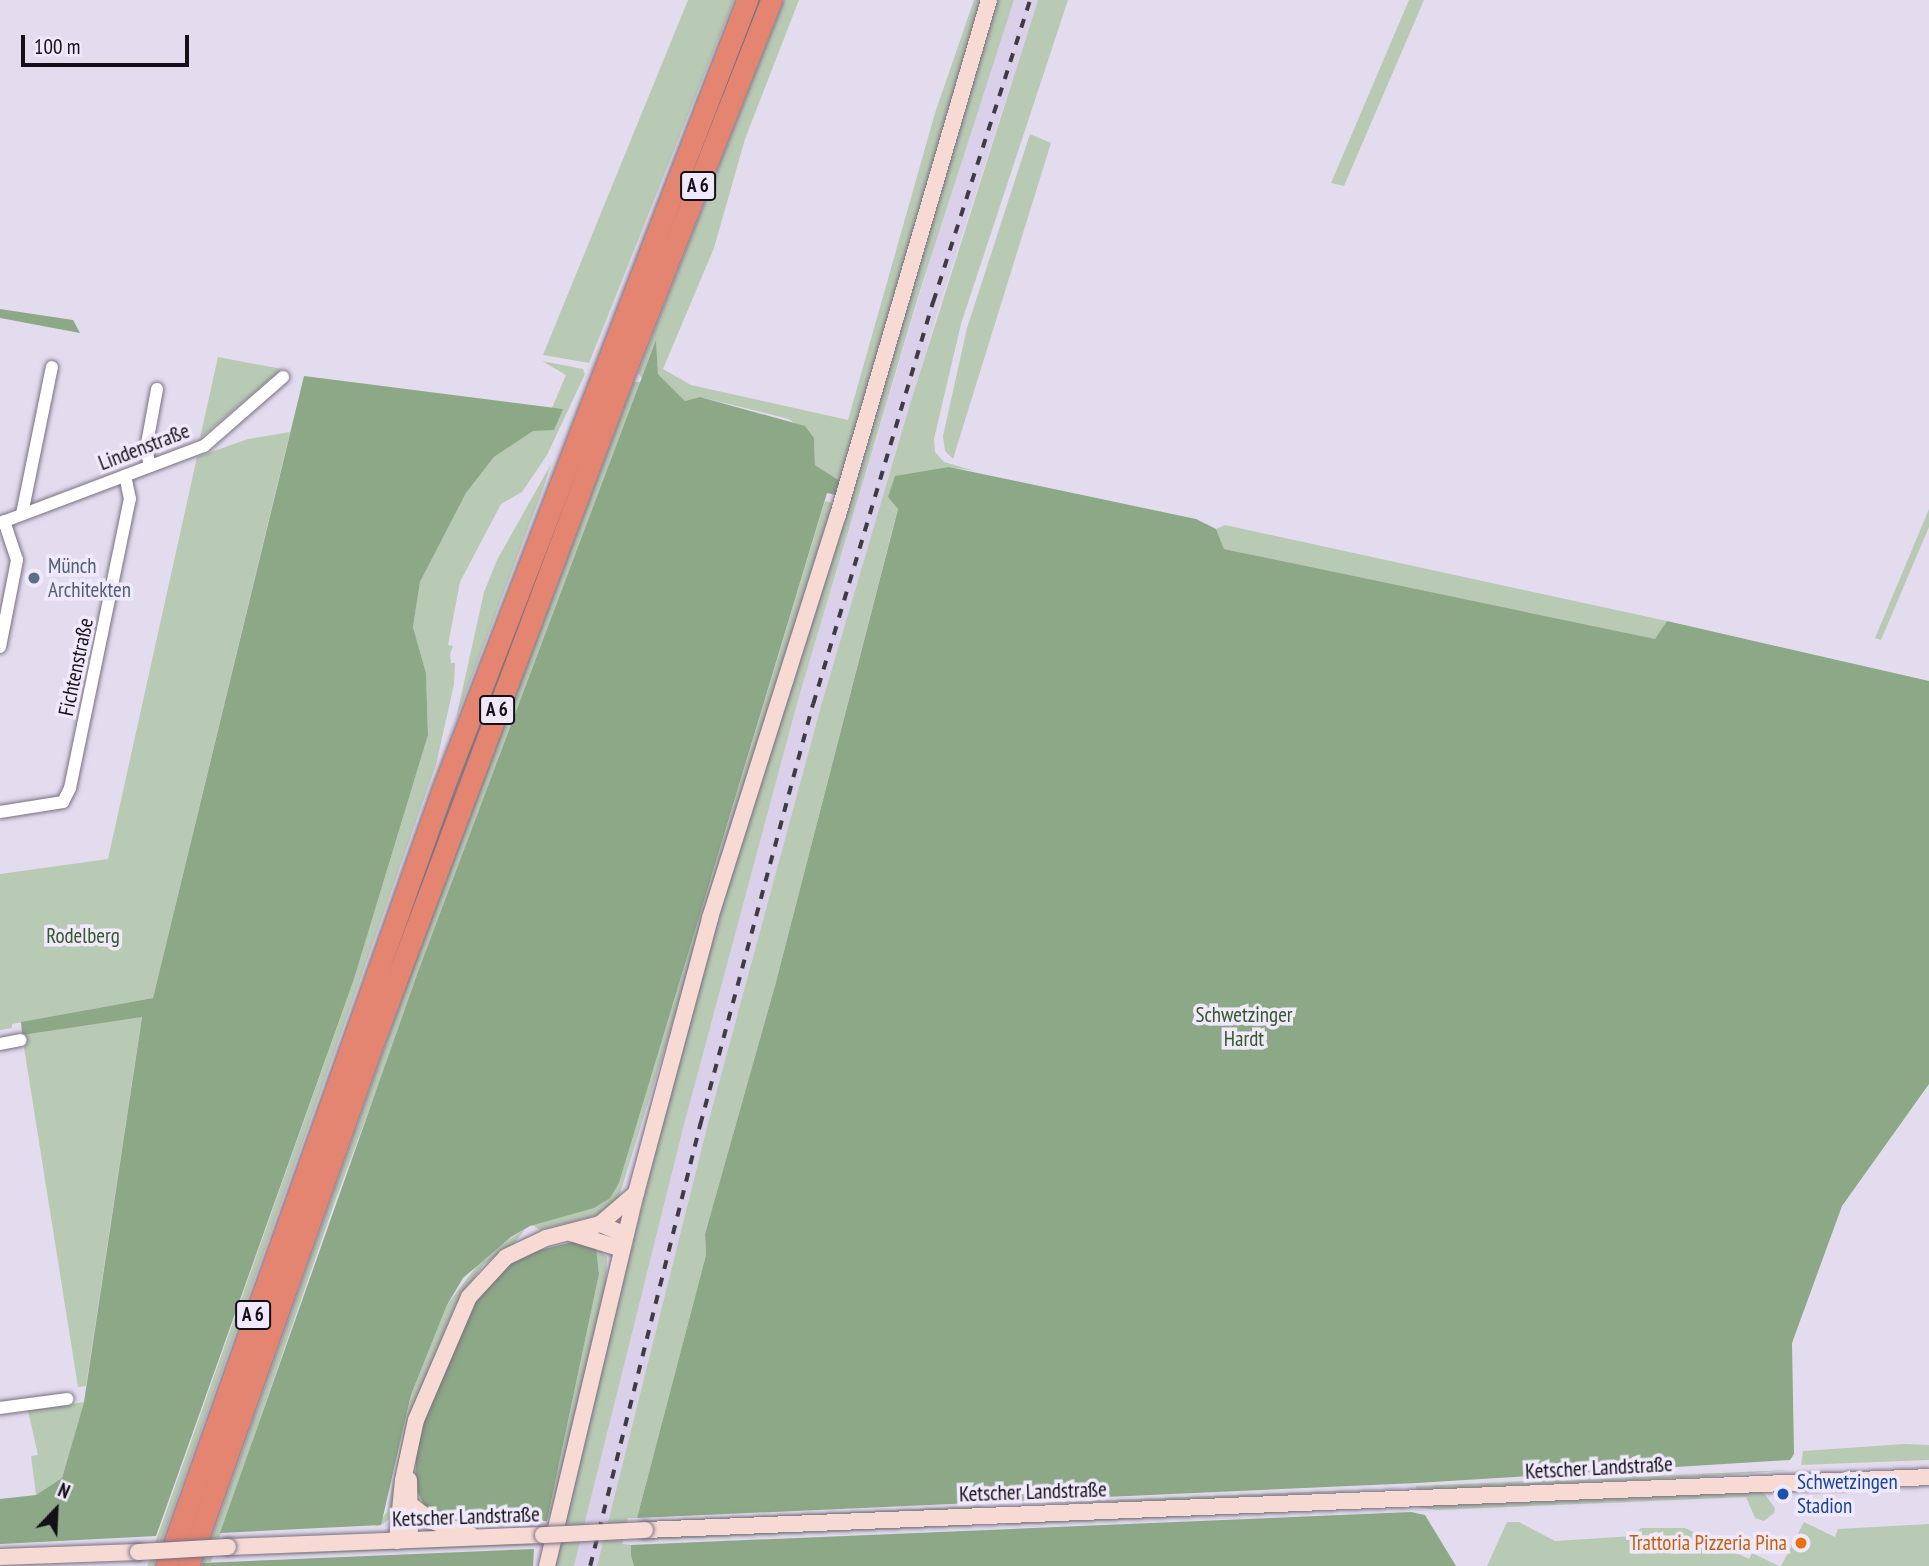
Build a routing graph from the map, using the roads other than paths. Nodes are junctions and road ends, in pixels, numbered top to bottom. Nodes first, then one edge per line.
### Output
1 (747, 0) edge
2 (771, 0) edge
3 (989, 0) edge
4 (52, 367) dead end
5 (284, 377) dead end
6 (157, 388) dead end
7 (150, 466) junction
8 (125, 476) junction
9 (22, 514) junction
10 (2, 522) edge
11 (0, 647) edge
12 (0, 812) edge
13 (21, 1040) dead end
14 (0, 1044) edge
15 (636, 1193) junction
16 (600, 1224) junction
17 (568, 1232) junction
18 (624, 1242) junction
19 (67, 1399) dead end
20 (0, 1408) edge
21 (408, 1461) junction
22 (1929, 1477) edge
23 (412, 1506) junction
24 (477, 1538) junction
25 (403, 1541) junction
26 (0, 1557) edge
27 (166, 1566) edge
28 (188, 1566) edge
29 (547, 1566) edge

1 - 27 highway, A 6
2 - 28 highway, A 6
3 - 15 main road
4 - 9 street
5 - 7 street, Lindenstraße
6 - 7 street
7 - 8 street, Lindenstraße
8 - 9 street, Lindenstraße
8 - 12 street, Fichtenstraße
9 - 10 street, Lindenstraße
10 - 11 street
13 - 14 street
15 - 16 main road
15 - 18 main road
16 - 17 main road
16 - 18 main road
17 - 18 main road
17 - 21 main road
18 - 29 main road
19 - 20 street
21 - 23 main road
21 - 25 main road
22 - 24 main road, Ketscher Landstraße, bridge
23 - 24 main road
23 - 25 main road
24 - 25 main road, Ketscher Landstraße
25 - 26 main road, Ketscher Landstraße, bridge

